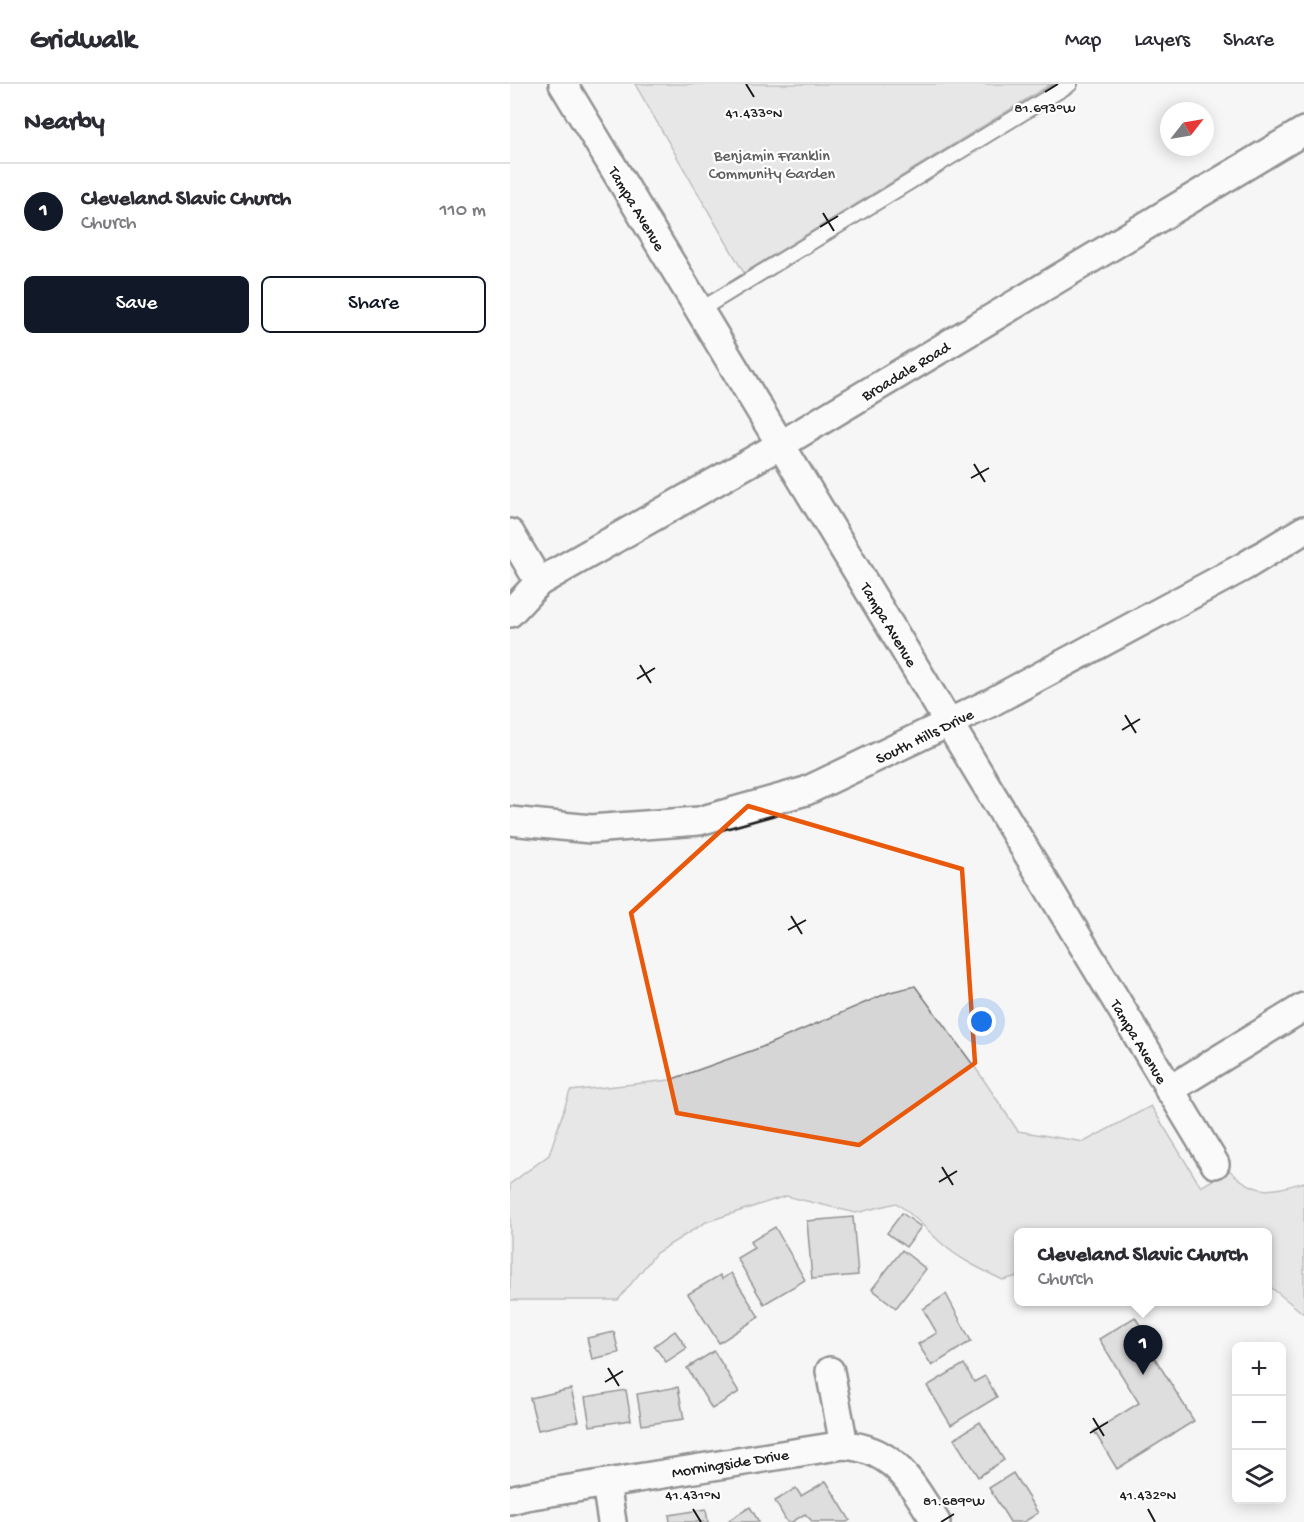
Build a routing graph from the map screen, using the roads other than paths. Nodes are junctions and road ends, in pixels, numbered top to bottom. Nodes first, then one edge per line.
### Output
1 (563, 84) edge
2 (1070, 84) edge
3 (1304, 131) edge
4 (700, 310) junction
5 (782, 444) junction
6 (1304, 530) edge
7 (510, 533) edge
8 (539, 582) junction
9 (510, 613) edge
10 (950, 724) junction
11 (510, 821) edge
12 (1304, 1007) edge
13 (1169, 1090) junction
14 (1215, 1164) dead end
15 (830, 1371) dead end
16 (844, 1445) junction
17 (606, 1483) junction
18 (510, 1500) edge
19 (612, 1522) edge
20 (936, 1522) edge

1 - 4 street, Tampa Avenue
2 - 4 lane
3 - 5 street, Broadale Road
4 - 5 street, Tampa Avenue
5 - 8 street, Broadale Road
5 - 10 street, Tampa Avenue
6 - 10 street, South Hills Drive
7 - 8 street
8 - 9 street, Broadale Road
10 - 11 street, South Hills Drive
10 - 13 street, Tampa Avenue
12 - 13 street
13 - 14 street, Tampa Avenue
15 - 16 street
16 - 17 street, Morningside Drive
16 - 20 street
17 - 18 street, Morningside Drive
17 - 19 street

